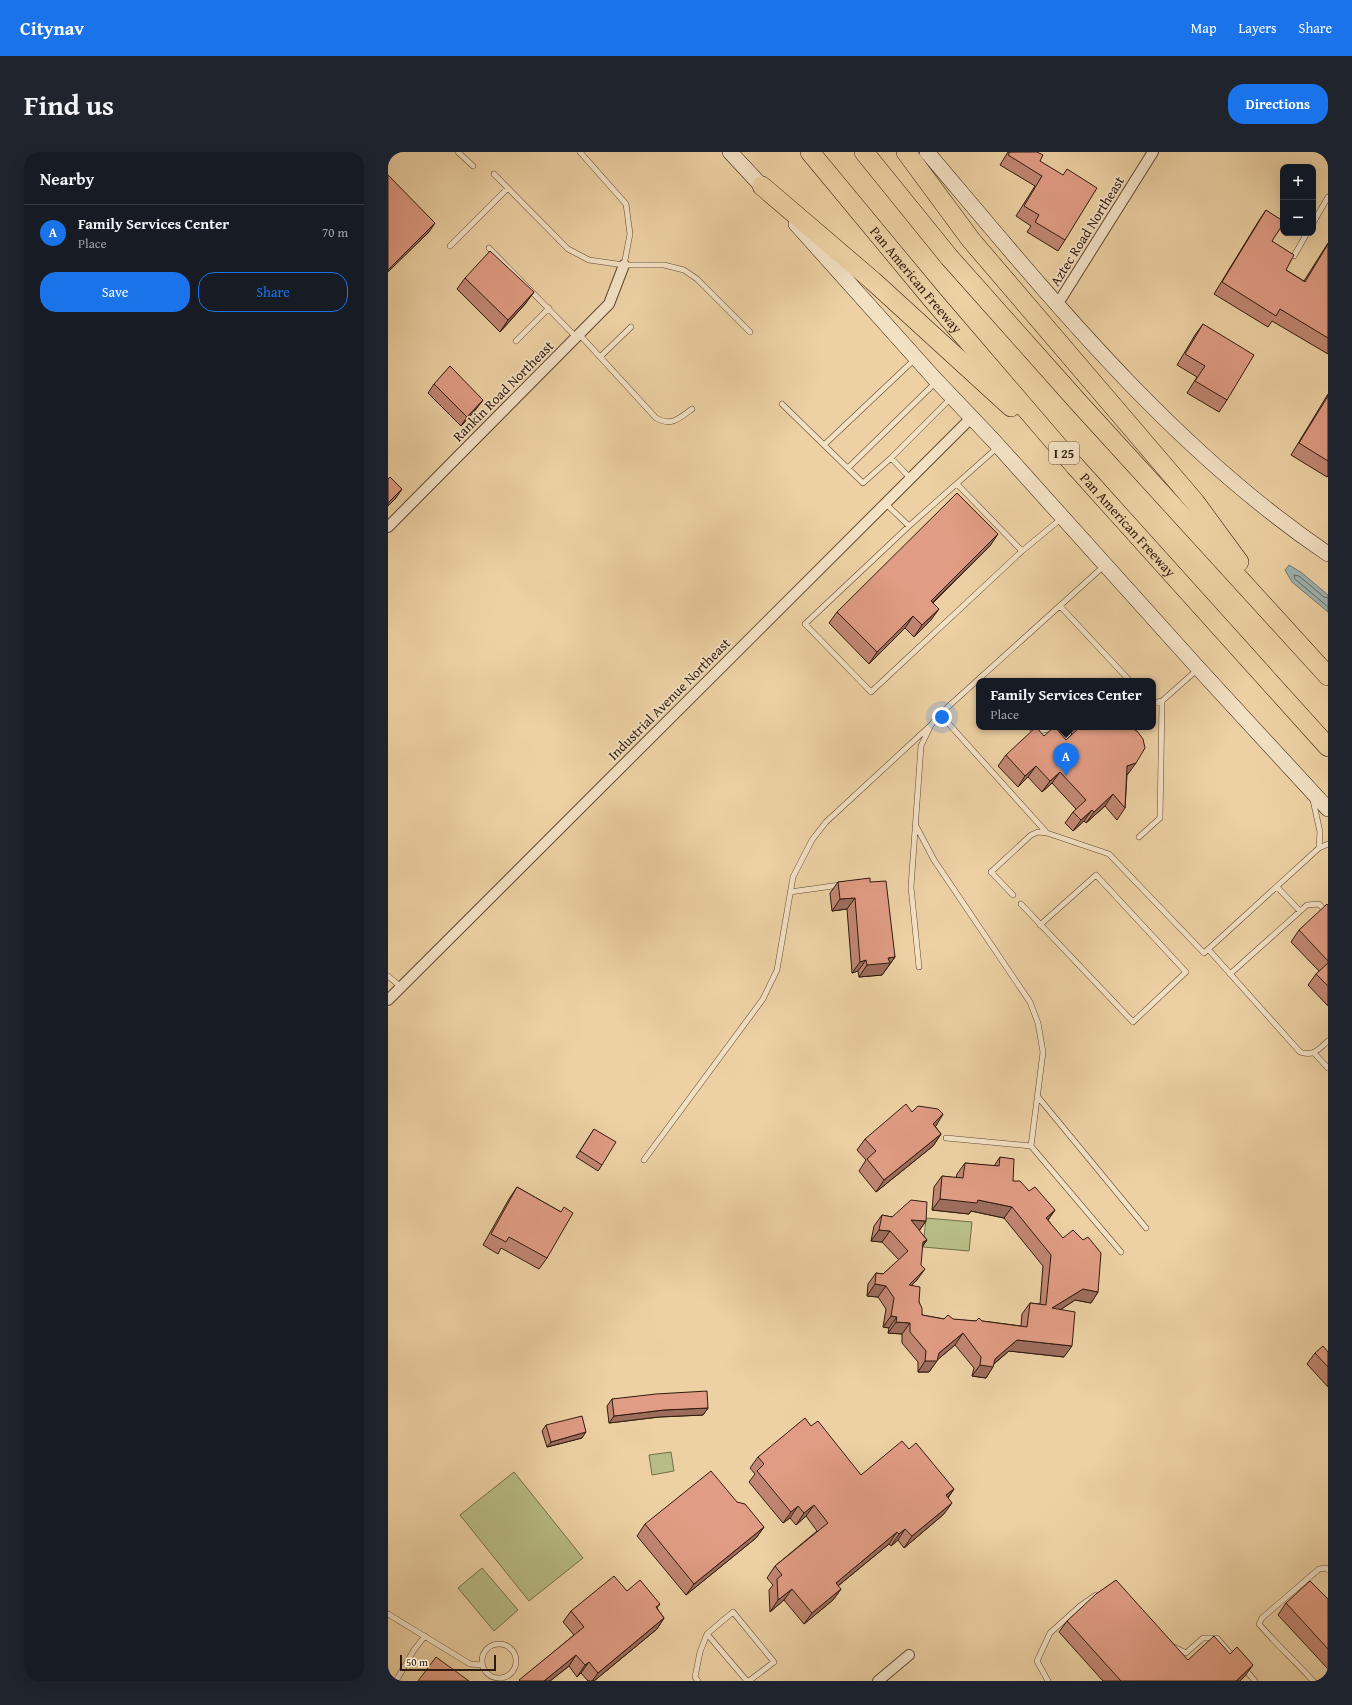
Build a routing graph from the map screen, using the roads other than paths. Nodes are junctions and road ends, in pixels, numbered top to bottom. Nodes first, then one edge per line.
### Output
1 (458, 152) edge
2 (580, 152) edge
3 (730, 152) edge
4 (810, 152) edge
5 (864, 152) edge
6 (906, 152) edge
7 (927, 152) edge
8 (1153, 152) edge
9 (473, 166) dead end
10 (494, 174) dead end
11 (762, 186) junction
12 (508, 188) junction
13 (1328, 197) edge
14 (1316, 218) edge
15 (1305, 236) edge
16 (450, 246) dead end
17 (489, 248) dead end
18 (1294, 256) edge
19 (624, 265) junction
20 (1057, 304) junction
21 (549, 308) junction
22 (631, 327) dead end
23 (750, 332) dead end
24 (578, 336) junction
25 (516, 340) dead end
26 (600, 357) junction
27 (916, 358) junction
28 (937, 381) junction
29 (952, 397) junction
30 (782, 404) dead end
31 (692, 409) dead end
32 (970, 418) junction
33 (824, 445) junction
34 (998, 447) junction
35 (890, 458) junction
36 (1075, 466) junction
37 (848, 468) junction
38 (910, 478) junction
39 (957, 484) junction
40 (885, 503) junction
41 (1063, 518) junction
42 (908, 526) junction
43 (388, 527) edge
44 (1022, 550) junction
45 (1328, 554) edge
46 (1106, 565) junction
47 (1060, 606) junction
48 (1299, 644) junction
49 (1199, 669) junction
50 (1328, 676) edge
51 (980, 678) edge
52 (1127, 678) edge
53 (976, 682) edge
54 (1162, 701) junction
55 (1156, 702) edge
56 (940, 714) junction
57 (931, 725) junction
58 (1328, 747) edge
59 (1311, 790) junction
60 (1328, 809) edge
61 (915, 824) junction
62 (1047, 833) junction
63 (1138, 837) dead end
64 (1328, 844) edge
65 (1319, 848) junction
66 (849, 883) edge
67 (1277, 887) junction
68 (790, 892) junction
69 (1013, 896) dead end
70 (1021, 904) dead end
71 (1300, 911) junction
72 (1328, 914) edge
73 (1040, 924) junction
74 (1208, 949) junction
75 (919, 967) dead end
76 (1230, 974) junction
77 (388, 976) edge
78 (401, 987) junction
79 (388, 1000) edge
80 (1328, 1041) edge
81 (1314, 1053) junction
82 (1328, 1068) edge
83 (1038, 1097) junction
84 (946, 1138) dead end
85 (1031, 1146) junction
86 (644, 1160) dead end
87 (1146, 1228) dead end
88 (1121, 1252) dead end
89 (1328, 1570) edge
90 (1301, 1585) junction
91 (1306, 1590) edge
92 (1102, 1591) edge
93 (388, 1614) edge
94 (707, 1634) junction
95 (425, 1636) junction
96 (1170, 1643) edge
97 (909, 1655) dead end
98 (482, 1664) junction
99 (396, 1681) edge
100 (698, 1681) edge
101 (748, 1681) edge
102 (878, 1681) edge
103 (1048, 1681) edge
104 (1255, 1681) edge
105 (1313, 1681) edge

1 - 9 lane
2 - 19 lane
3 - 11 main road
4 - 36 highway, Pan American Freeway / I 25
5 - 48 highway
6 - 48 highway
7 - 20 main road
8 - 20 street, Aztec Road Northeast
10 - 12 lane
11 - 27 main road
11 - 36 highway
12 - 16 lane
12 - 19 lane
13 - 14 lane
15 - 18 lane
17 - 21 lane
19 - 23 lane
19 - 24 street, Rankin Road Northeast
20 - 45 main road
21 - 24 lane
21 - 25 lane
22 - 26 lane
24 - 26 lane
24 - 43 street, Rankin Road Northeast
26 - 31 lane
27 - 28 main road
27 - 33 lane
28 - 29 main road
28 - 37 lane
29 - 32 main road
29 - 35 lane
30 - 33 lane
32 - 34 main road
32 - 38 street, Industrial Avenue Northeast
33 - 37 lane
34 - 39 lane
34 - 41 main road
35 - 37 lane
35 - 38 lane
36 - 58 highway, Pan American Freeway / I 25
38 - 40 street, Industrial Avenue Northeast
39 - 42 lane
39 - 44 lane
40 - 42 lane
40 - 78 street, Industrial Avenue Northeast
41 - 44 lane
41 - 46 main road
42 - 44 lane
46 - 47 lane
46 - 49 main road
47 - 51 lane
47 - 52 lane
48 - 50 highway
49 - 54 lane
49 - 59 main road
53 - 56 lane
54 - 55 lane
54 - 63 lane
56 - 57 lane
56 - 62 lane
57 - 61 lane
57 - 68 lane
59 - 60 main road
59 - 65 lane
61 - 75 lane
61 - 83 lane
62 - 69 lane
62 - 74 lane
64 - 65 lane
65 - 67 lane
66 - 68 lane
67 - 71 lane
67 - 74 lane
68 - 86 lane
70 - 73 lane
71 - 72 lane
71 - 76 lane
73 - 73 lane
74 - 76 lane
76 - 81 lane
77 - 78 lane
78 - 79 street, Industrial Avenue Northeast
80 - 81 lane
81 - 82 lane
83 - 85 lane
83 - 87 lane
84 - 85 lane
85 - 88 lane
89 - 90 lane
90 - 91 lane
90 - 105 lane
92 - 103 lane
93 - 95 lane
94 - 100 lane
94 - 101 lane
94 - 101 lane
95 - 98 lane
95 - 99 lane
96 - 104 lane
97 - 102 street
98 - 98 lane

